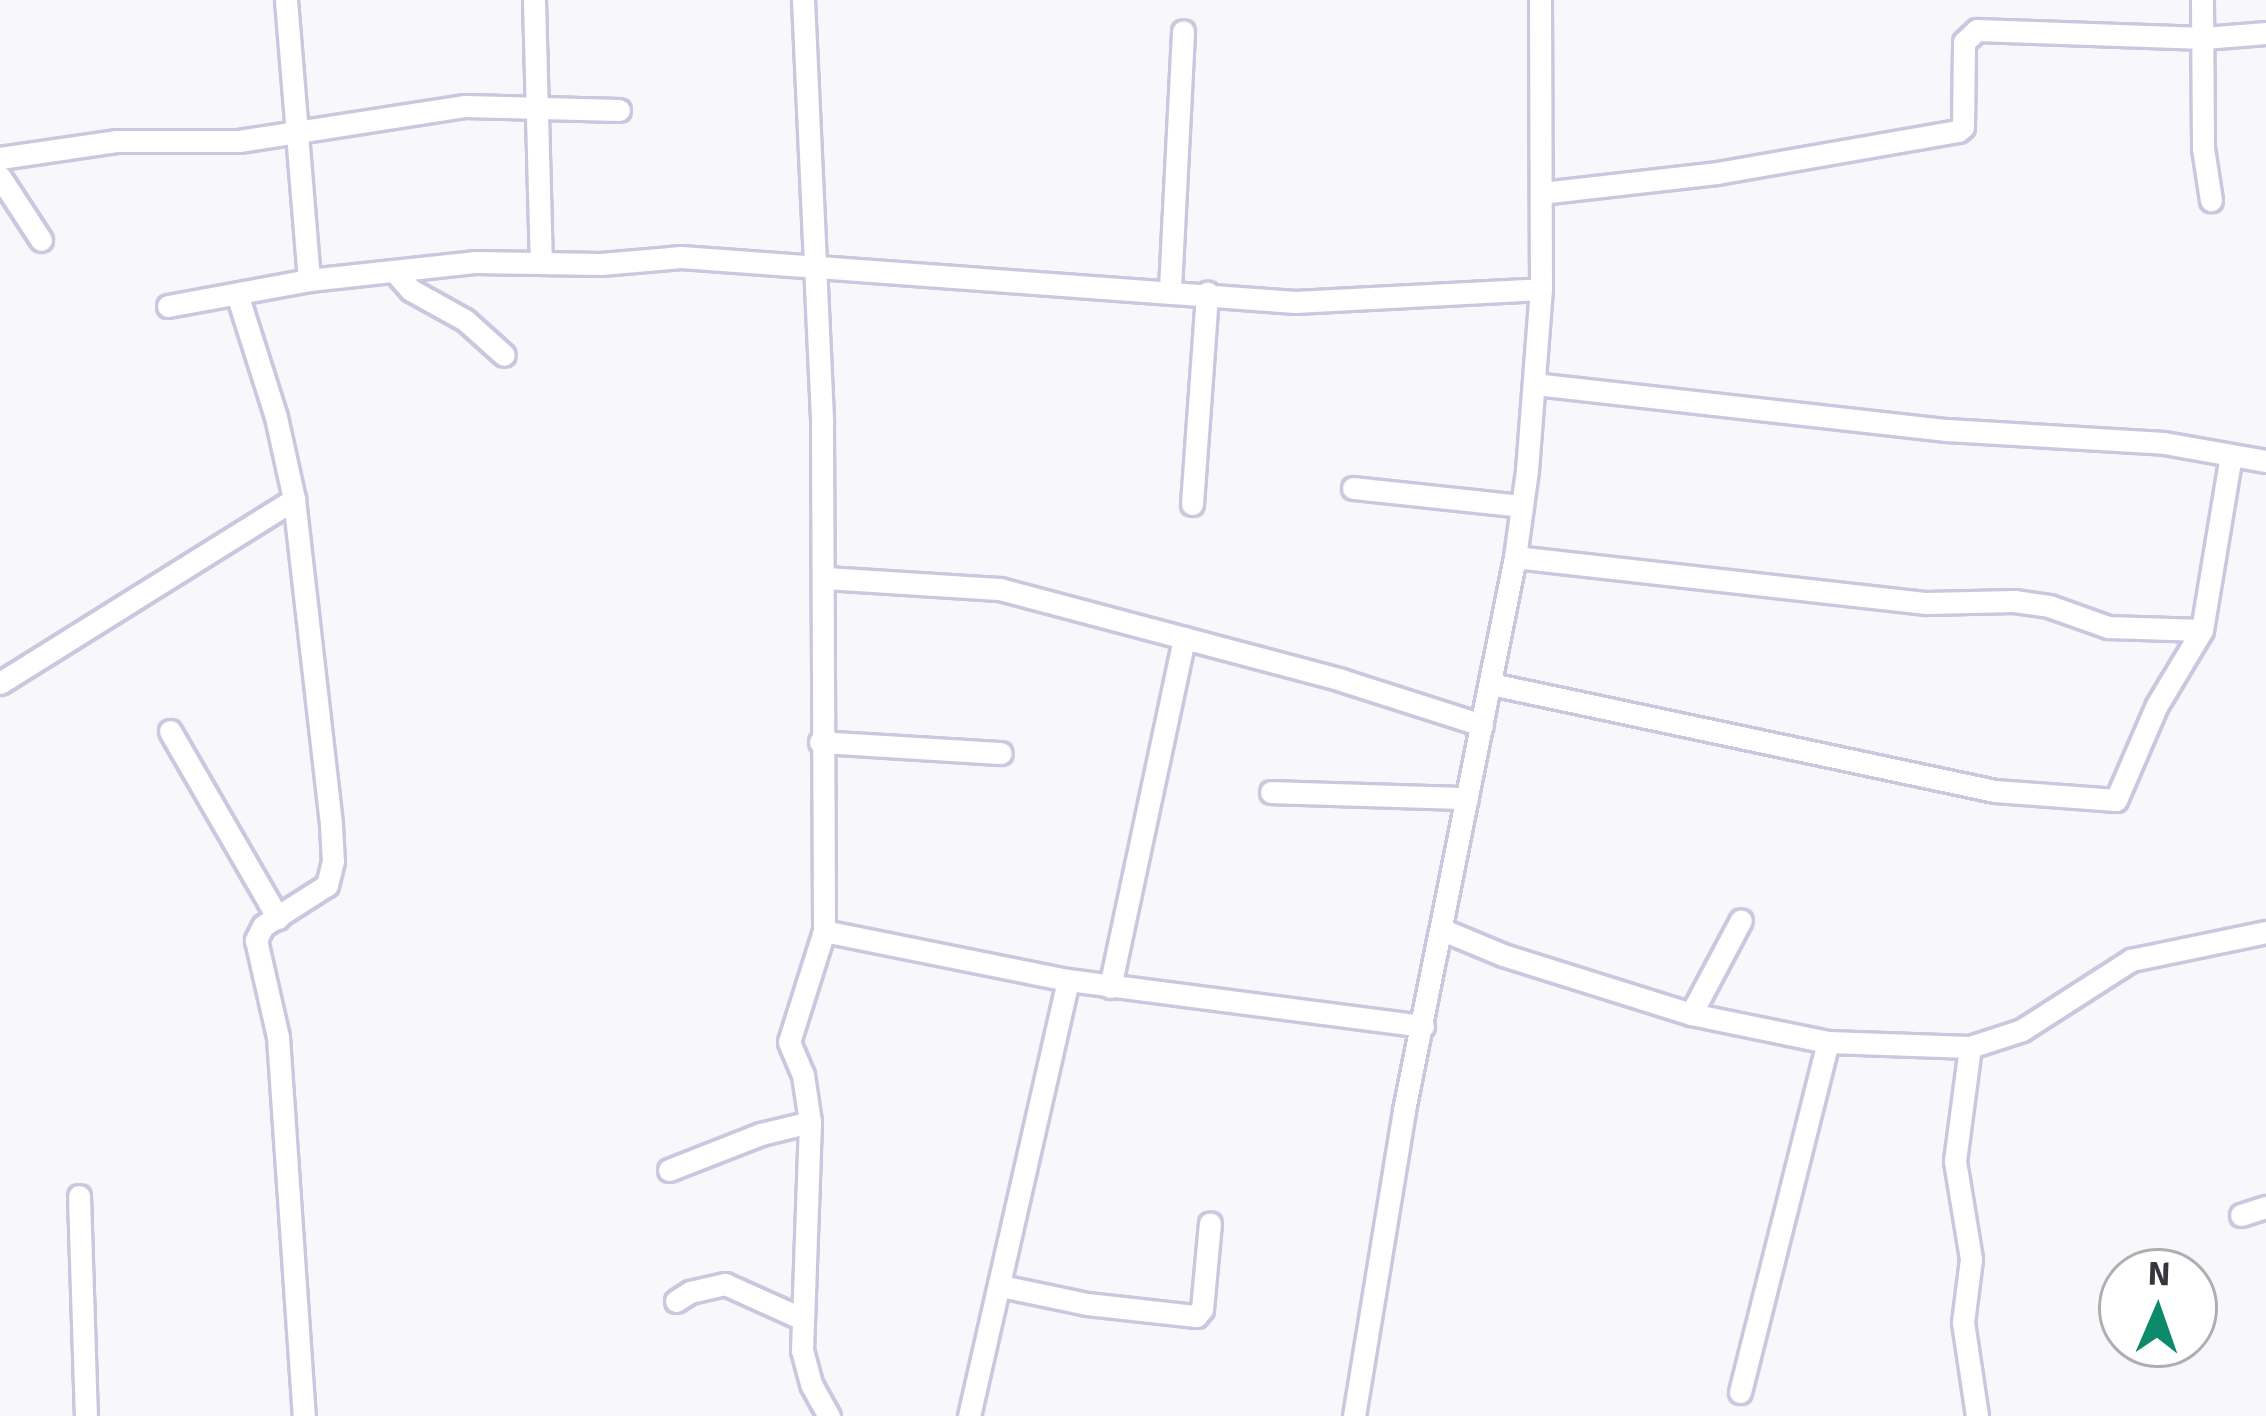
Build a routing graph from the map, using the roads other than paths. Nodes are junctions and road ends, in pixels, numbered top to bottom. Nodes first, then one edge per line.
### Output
1 (286, 0) edge
2 (534, 0) edge
3 (803, 0) edge
4 (1540, 0) edge
5 (2202, 0) edge
6 (1183, 32) dead end
7 (2266, 33) edge
8 (2204, 38) junction
9 (619, 110) dead end
10 (296, 128) junction
11 (0, 158) edge
12 (0, 177) edge
13 (1542, 193) junction
14 (2210, 200) dead end
15 (41, 240) dead end
16 (542, 259) junction
17 (811, 265) junction
18 (396, 273) junction
19 (309, 280) junction
20 (1170, 289) junction
21 (1541, 289) junction
22 (1207, 293) junction
23 (237, 294) junction
24 (168, 305) dead end
25 (504, 355) dead end
26 (1535, 384) junction
27 (2230, 455) junction
28 (2266, 461) edge
29 (1353, 488) dead end
30 (294, 499) junction
31 (1192, 503) dead end
32 (1522, 506) junction
33 (1515, 557) junction
34 (824, 578) junction
35 (2202, 630) junction
36 (1184, 638) junction
37 (0, 683) edge
38 (1491, 684) junction
39 (1482, 725) junction
40 (170, 731) dead end
41 (820, 742) junction
42 (1001, 753) dead end
43 (1271, 792) dead end
44 (1467, 798) junction
45 (278, 918) junction
46 (1741, 920) dead end
47 (1443, 930) junction
48 (824, 931) junction
49 (2266, 932) edge
50 (1068, 980) junction
51 (1110, 987) junction
52 (1691, 1014) junction
53 (1423, 1027) junction
54 (1828, 1042) junction
55 (1970, 1047) junction
56 (810, 1121) junction
57 (669, 1170) dead end
58 (79, 1196) dead end
59 (2266, 1207) edge
60 (2241, 1215) dead end
61 (1210, 1223) dead end
62 (1001, 1286) junction
63 (676, 1301) dead end
64 (803, 1319) junction
65 (1740, 1392) dead end
66 (86, 1416) edge
67 (304, 1416) edge
68 (829, 1416) edge
69 (969, 1416) edge
70 (1354, 1416) edge
71 (1977, 1416) edge

1 - 10 street
2 - 16 street
3 - 17 street
4 - 13 street
5 - 8 street
6 - 20 street
7 - 8 street
8 - 13 street
8 - 14 street
9 - 10 street
10 - 11 street
10 - 19 street
12 - 15 street
13 - 21 street
16 - 17 street
16 - 18 street
17 - 20 street
17 - 34 street
18 - 19 street
18 - 25 street
19 - 23 street
20 - 22 street
21 - 22 street
21 - 26 street
22 - 31 street
23 - 24 street
23 - 30 street
26 - 27 street
26 - 32 street
27 - 28 street
27 - 35 street
29 - 32 street
30 - 37 street
30 - 45 street
32 - 33 street
33 - 35 street
33 - 38 street
34 - 36 street
34 - 41 street
35 - 38 street
36 - 39 street
36 - 51 street
38 - 39 street
39 - 44 street
40 - 45 street
41 - 42 street
41 - 48 street
43 - 44 street
44 - 47 street
45 - 67 street
46 - 52 street
47 - 52 street
47 - 53 street
48 - 50 street
48 - 56 street
49 - 55 street
50 - 51 street
50 - 62 street
51 - 53 street
52 - 54 street
53 - 70 street
54 - 55 street
54 - 65 street
55 - 71 street
56 - 57 street
56 - 64 street
58 - 66 street
59 - 60 street
61 - 62 street
62 - 69 street
63 - 64 street
64 - 68 street

